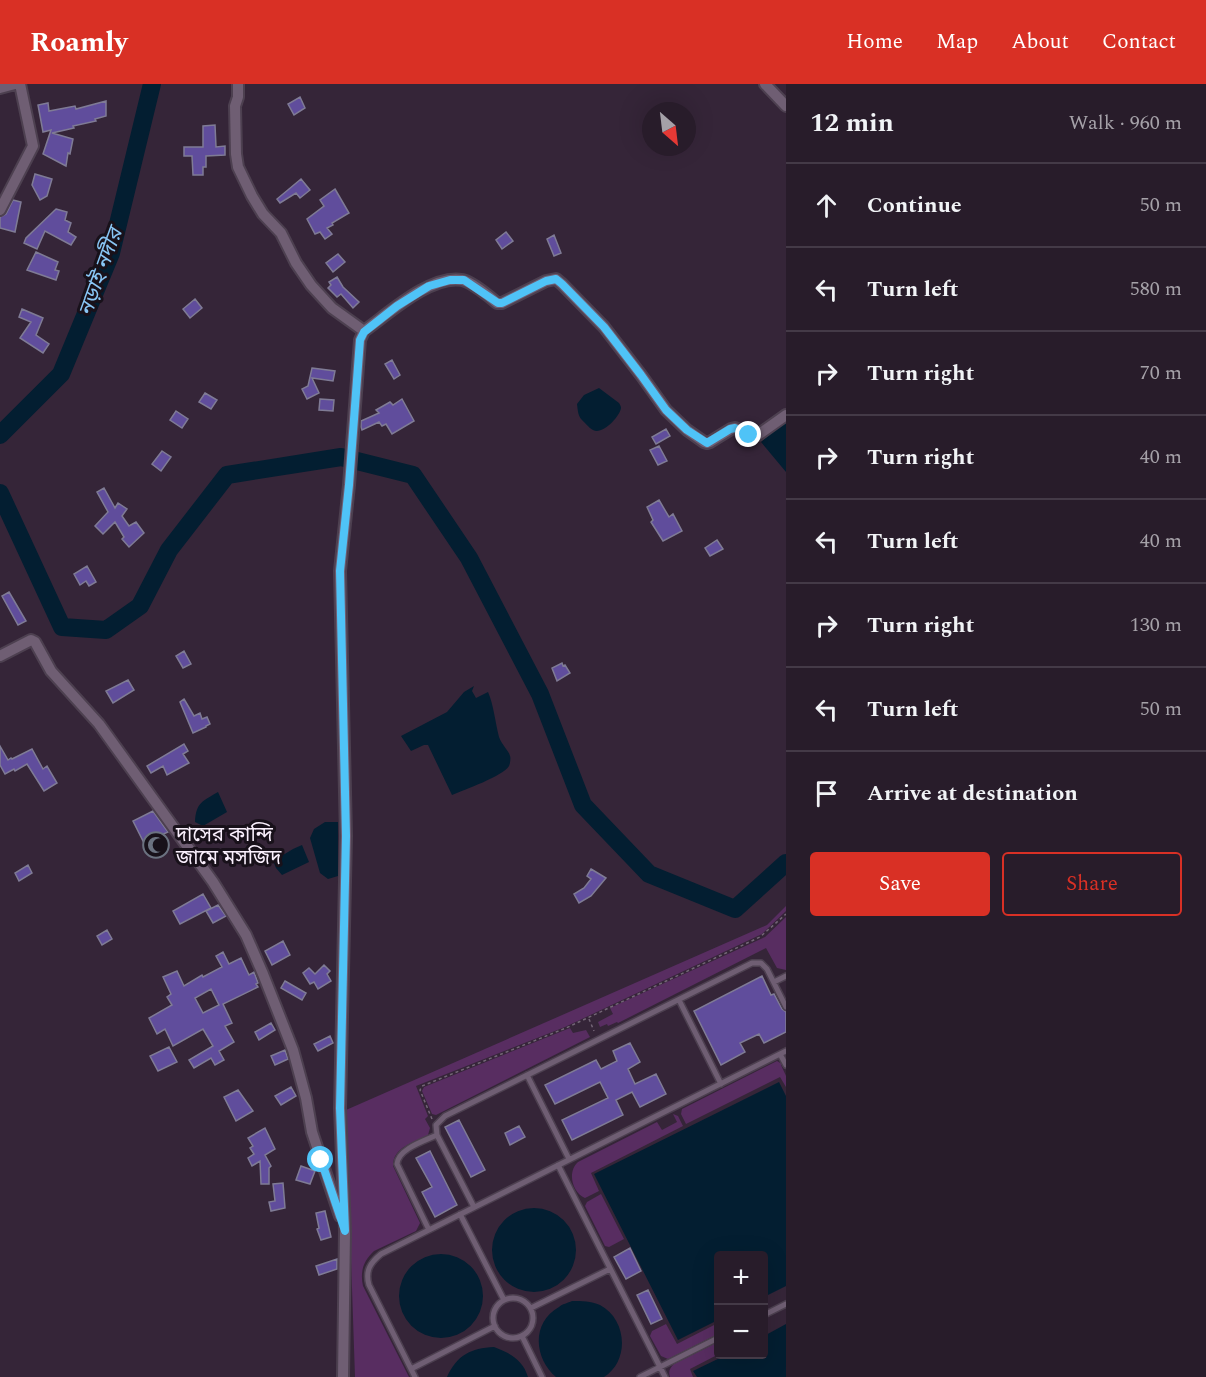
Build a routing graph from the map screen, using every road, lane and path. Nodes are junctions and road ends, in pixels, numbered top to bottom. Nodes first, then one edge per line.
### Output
1 (17, 84) edge
2 (238, 84) edge
3 (765, 84) edge
4 (0, 88) edge
5 (786, 106) edge
6 (0, 210) edge
7 (362, 336) junction
8 (786, 415) edge
9 (0, 656) edge
10 (786, 914) edge
11 (786, 976) edge
12 (774, 982) junction
13 (679, 1000) junction
14 (786, 1007) edge
15 (588, 1018) junction
16 (599, 1040) junction
17 (783, 1052) edge
18 (786, 1065) edge
19 (527, 1076) junction
20 (721, 1084) junction
21 (436, 1125) junction
22 (437, 1135) junction
23 (569, 1160) junction
24 (558, 1165) junction
25 (474, 1207) junction
26 (460, 1214) junction
27 (429, 1230) junction
28 (345, 1231) junction
29 (610, 1269) junction
30 (504, 1300) junction
31 (786, 1304) edge
32 (531, 1308) junction
33 (768, 1313) edge
34 (495, 1326) junction
35 (522, 1336) junction
36 (714, 1340) edge
37 (660, 1367) junction
38 (411, 1369) junction
39 (343, 1377) edge
40 (415, 1377) edge
41 (542, 1377) edge
42 (640, 1377) edge
43 (665, 1377) edge

1 - 4 street
1 - 6 street
2 - 7 street
3 - 5 street
7 - 8 street
7 - 28 street
9 - 28 street
10 - 15 path
11 - 12 lane
12 - 13 lane
12 - 14 lane
13 - 16 lane
13 - 20 lane
15 - 16 path
15 - 21 path
16 - 19 lane
17 - 18 lane
17 - 20 lane
19 - 21 lane
19 - 23 lane
20 - 23 lane
21 - 22 lane
22 - 25 lane
22 - 27 lane
23 - 24 lane
24 - 25 lane
24 - 29 lane
25 - 26 lane
26 - 27 lane
26 - 30 lane
27 - 38 lane
28 - 39 street
29 - 32 lane
29 - 37 lane
30 - 32 lane
30 - 34 lane
31 - 33 lane
32 - 35 lane
34 - 35 lane
34 - 38 lane
35 - 41 lane
36 - 37 lane
37 - 42 lane
37 - 43 lane
38 - 40 lane

